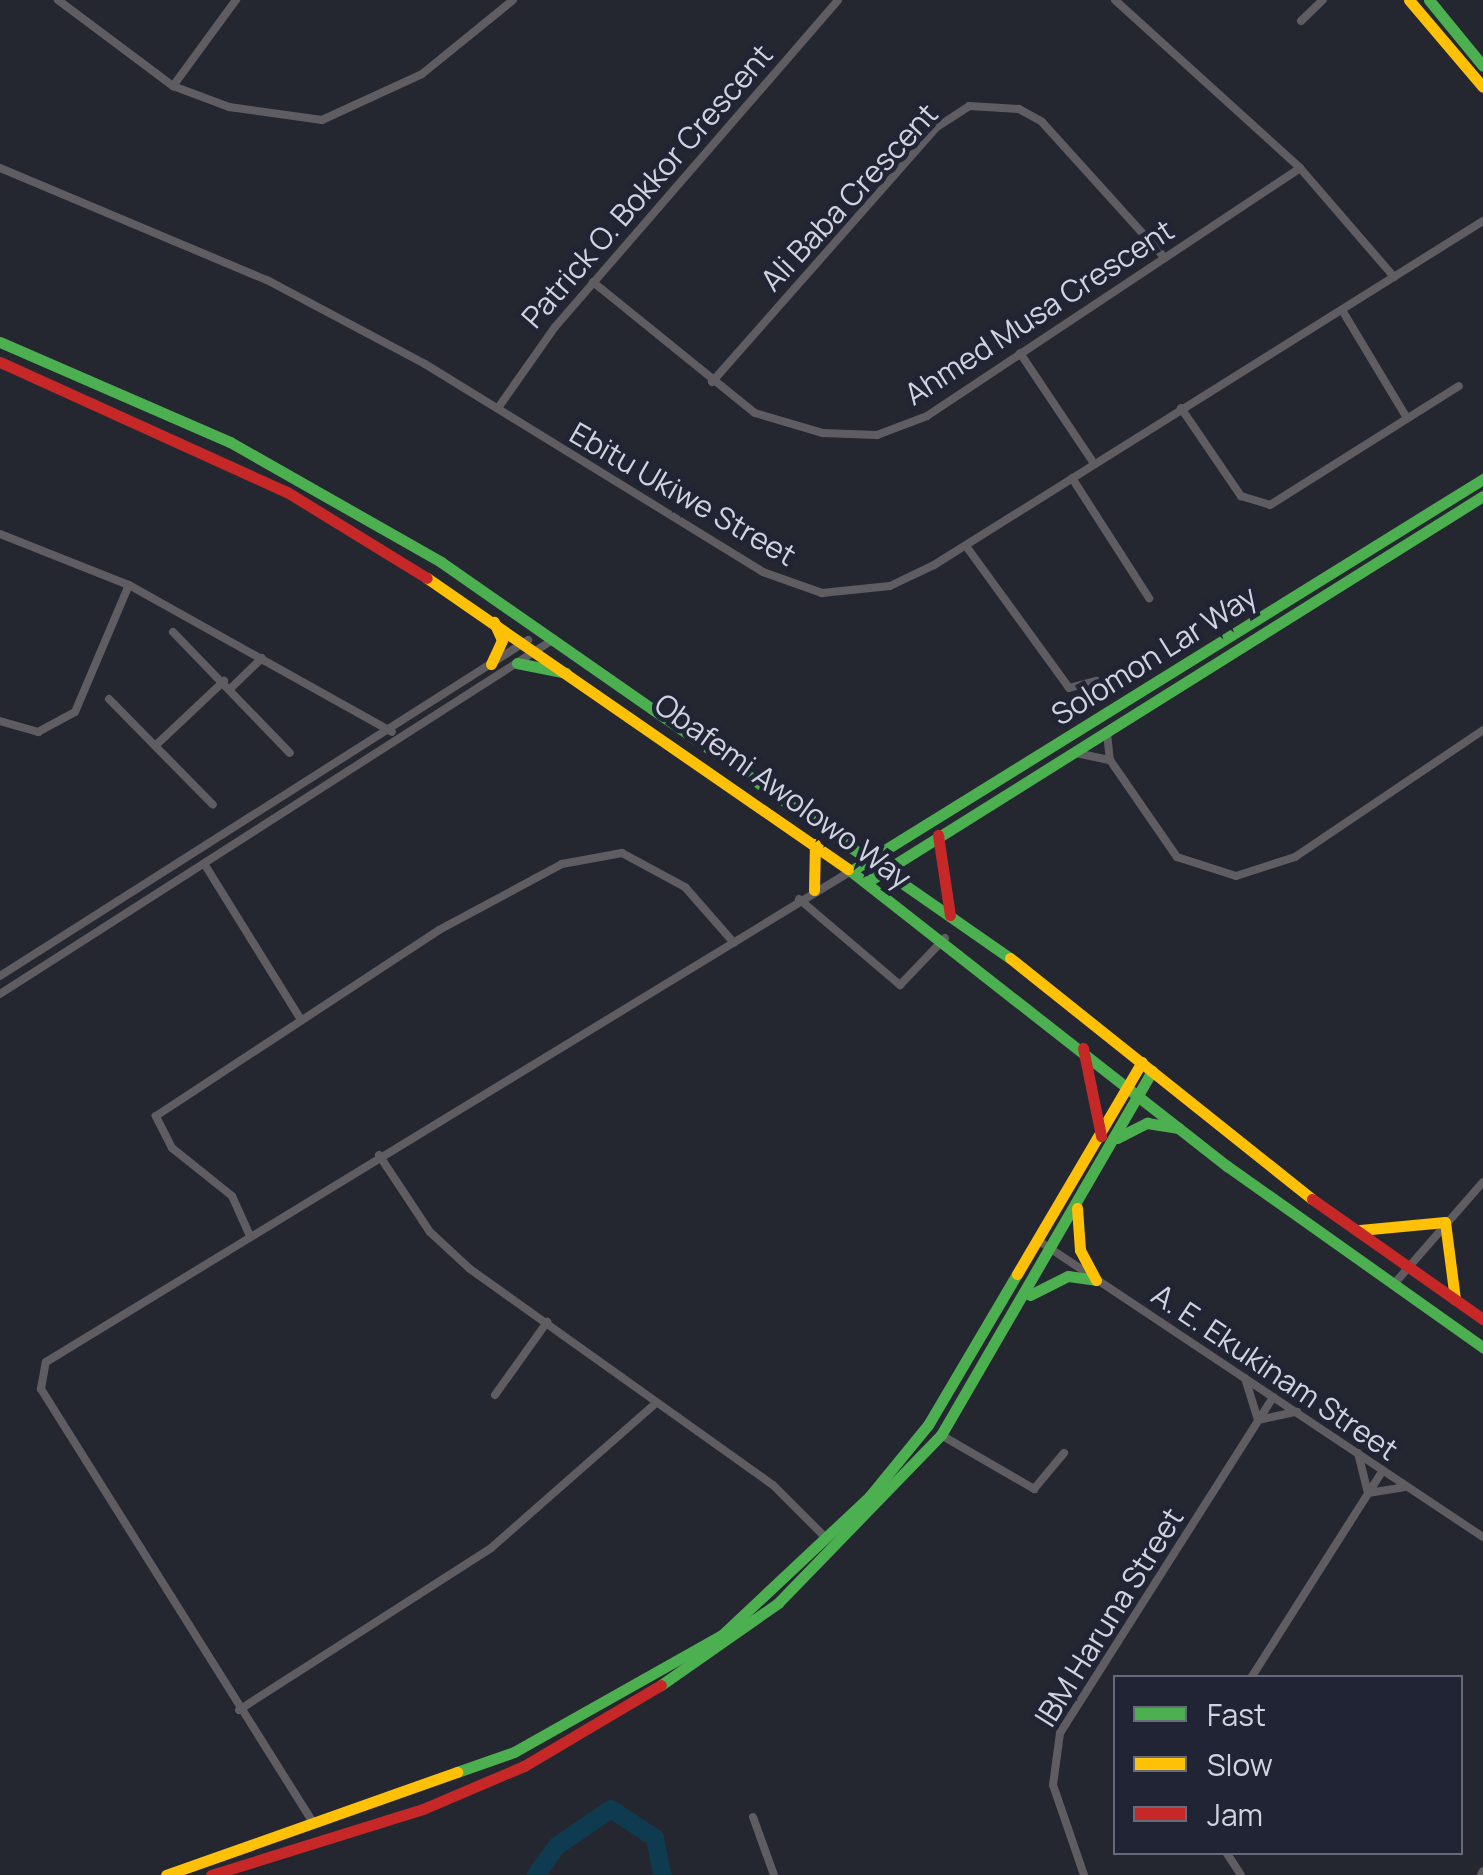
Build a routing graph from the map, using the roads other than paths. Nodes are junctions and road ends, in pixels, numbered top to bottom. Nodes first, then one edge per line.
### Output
1 (58, 0) edge
2 (236, 0) edge
3 (513, 0) edge
4 (838, 0) edge
5 (1116, 0) edge
6 (1323, 0) edge
7 (1409, 0) edge
8 (1429, 0) edge
9 (1301, 22) dead end
10 (1483, 66) edge
11 (173, 86) junction
12 (1483, 87) edge
13 (0, 168) edge
14 (1300, 168) junction
15 (1483, 221) edge
16 (1165, 258) junction
17 (1394, 277) junction
18 (593, 282) junction
19 (1342, 310) junction
20 (0, 342) edge
21 (1020, 353) junction
22 (0, 362) edge
23 (712, 382) junction
24 (1459, 386) dead end
25 (498, 408) junction
26 (1182, 408) junction
27 (1407, 418) junction
28 (1093, 462) junction
29 (1072, 478) junction
30 (1483, 480) edge
31 (1483, 496) edge
32 (0, 534) edge
33 (966, 546) junction
34 (129, 585) junction
35 (1149, 598) dead end
36 (488, 615) junction
37 (542, 630) junction
38 (173, 632) dead end
39 (554, 639) junction
40 (527, 640) junction
41 (539, 650) junction
42 (262, 658) junction
43 (517, 663) junction
44 (491, 664) junction
45 (1096, 681) dead end
46 (588, 683) junction
47 (228, 685) junction
48 (109, 700) dead end
49 (0, 721) edge
50 (389, 730) junction
51 (1483, 730) edge
52 (1107, 733) junction
53 (401, 736) junction
54 (156, 746) junction
55 (290, 753) dead end
56 (1075, 753) junction
57 (1110, 760) junction
58 (213, 805) dead end
59 (938, 835) junction
60 (815, 844) junction
61 (869, 859) junction
62 (205, 865) junction
63 (885, 869) junction
64 (850, 872) junction
65 (867, 882) junction
66 (814, 890) junction
67 (799, 898) junction
68 (950, 915) junction
69 (946, 938) junction
70 (734, 942) junction
71 (0, 976) edge
72 (0, 994) edge
73 (301, 1020) junction
74 (1079, 1040) junction
75 (1147, 1067) junction
76 (1136, 1087) junction
77 (1184, 1130) junction
78 (1105, 1142) junction
79 (379, 1155) junction
80 (1483, 1182) edge
81 (1076, 1205) junction
82 (1445, 1222) junction
83 (1356, 1230) junction
84 (250, 1236) junction
85 (1047, 1246) junction
86 (1407, 1265) junction
87 (1096, 1280) junction
88 (1394, 1284) junction
89 (1455, 1299) junction
90 (1023, 1300) junction
91 (1483, 1319) edge
92 (547, 1322) junction
93 (1483, 1347) edge
94 (1246, 1378) junction
95 (496, 1395) dead end
96 (1273, 1397) junction
97 (654, 1405) junction
98 (1297, 1412) junction
99 (1258, 1420) junction
100 (940, 1435) junction
101 (1064, 1453) dead end
102 (1358, 1454) junction
103 (1382, 1470) junction
104 (1408, 1487) junction
105 (1368, 1493) junction
106 (1483, 1537) edge
107 (826, 1539) junction
108 (698, 1658) junction
109 (1253, 1675) edge
110 (239, 1710) junction
111 (752, 1817) dead end
112 (314, 1824) junction
113 (166, 1875) edge
114 (212, 1875) edge
115 (774, 1875) edge
116 (1084, 1875) edge

1 - 11 street
2 - 11 street
3 - 11 street
4 - 18 street, Patrick O. Bokkor Crescent
5 - 14 street
6 - 9 street
7 - 12 main road
8 - 10 main road
13 - 25 street, Ebitu Ukiwe Street
14 - 16 street, Ahmed Musa Crescent
14 - 17 street
15 - 17 street, Ebitu Ukiwe Street
16 - 21 street, Ahmed Musa Crescent
16 - 23 street, Ali Baba Crescent
17 - 19 street, Ebitu Ukiwe Street
18 - 23 street, Ahmed Musa Crescent
18 - 25 street, Patrick O. Bokkor Crescent
19 - 26 street, Ebitu Ukiwe Street
19 - 27 street
20 - 37 main road, Obafemi Awolowo Way
21 - 23 street, Ahmed Musa Crescent
21 - 28 street
22 - 36 main road, Obafemi Awolowo Way
24 - 27 street
25 - 33 street, Ebitu Ukiwe Street
26 - 27 street
26 - 28 street, Ebitu Ukiwe Street
28 - 29 street, Ebitu Ukiwe Street
29 - 33 street, Ebitu Ukiwe Street
29 - 35 street
30 - 61 main road, Solomon Lar Way
31 - 52 main road, Solomon Lar Way
32 - 34 street
33 - 45 street
34 - 42 street
34 - 49 street
36 - 40 main road, Obafemi Awolowo Way
36 - 44 main road
37 - 39 main road, Obafemi Awolowo Way
37 - 40 street
38 - 47 street
39 - 41 street
39 - 61 main road, Obafemi Awolowo Way
40 - 41 main road, Obafemi Awolowo Way
40 - 44 street
41 - 43 street
41 - 46 main road, Obafemi Awolowo Way
42 - 47 street
42 - 50 street
43 - 46 main road
43 - 53 street
44 - 50 street
46 - 60 main road, Obafemi Awolowo Way
47 - 54 street
47 - 55 street
48 - 54 street
50 - 53 street
50 - 71 street
51 - 57 street
52 - 56 main road, Solomon Lar Way
52 - 57 street
53 - 62 street
54 - 58 street
56 - 57 street
56 - 59 main road, Solomon Lar Way
59 - 63 main road, Solomon Lar Way
59 - 68 main road
60 - 64 main road, Obafemi Awolowo Way
60 - 66 main road
61 - 63 main road, Obafemi Awolowo Way
61 - 64 main road, Solomon Lar Way
62 - 72 street
62 - 73 street
63 - 65 main road, Solomon Lar Way
63 - 68 main road, Obafemi Awolowo Way
64 - 65 main road, Obafemi Awolowo Way
64 - 66 street
65 - 69 main road, Obafemi Awolowo Way
66 - 67 street
67 - 69 street
67 - 70 street
68 - 75 main road, Obafemi Awolowo Way
69 - 74 main road, Obafemi Awolowo Way
70 - 73 street
70 - 79 street
73 - 84 street
74 - 76 main road, Obafemi Awolowo Way
74 - 78 main road
75 - 76 main road
75 - 83 main road, Obafemi Awolowo Way
76 - 77 main road, Obafemi Awolowo Way
76 - 78 main road
77 - 78 main road
77 - 88 main road, Obafemi Awolowo Way
78 - 81 main road
78 - 85 main road
79 - 84 street
79 - 92 street
80 - 82 street
81 - 85 main road
81 - 87 main road
82 - 83 main road
82 - 86 street
82 - 89 main road
83 - 86 main road, Obafemi Awolowo Way
84 - 110 street
85 - 87 street, A. E. Ekukinam Street
85 - 90 main road
85 - 107 main road
86 - 88 street
86 - 89 main road, Obafemi Awolowo Way
87 - 90 main road
87 - 94 street, A. E. Ekukinam Street
88 - 93 main road, Obafemi Awolowo Way
89 - 91 main road, Obafemi Awolowo Way
90 - 100 main road
92 - 95 street
92 - 97 street
94 - 96 street, A. E. Ekukinam Street
94 - 99 street
96 - 98 street, A. E. Ekukinam Street
96 - 99 street, IBM Haruna Street
97 - 107 street
97 - 110 street
98 - 99 street
98 - 102 street, A. E. Ekukinam Street
99 - 116 street, IBM Haruna Street
100 - 101 street
100 - 108 main road
102 - 103 street, A. E. Ekukinam Street
102 - 105 street
103 - 104 street, A. E. Ekukinam Street
103 - 105 street
104 - 105 street
104 - 106 street, A. E. Ekukinam Street
105 - 109 street
107 - 108 main road
108 - 112 main road
108 - 114 main road
110 - 112 street
111 - 115 street
112 - 113 main road

